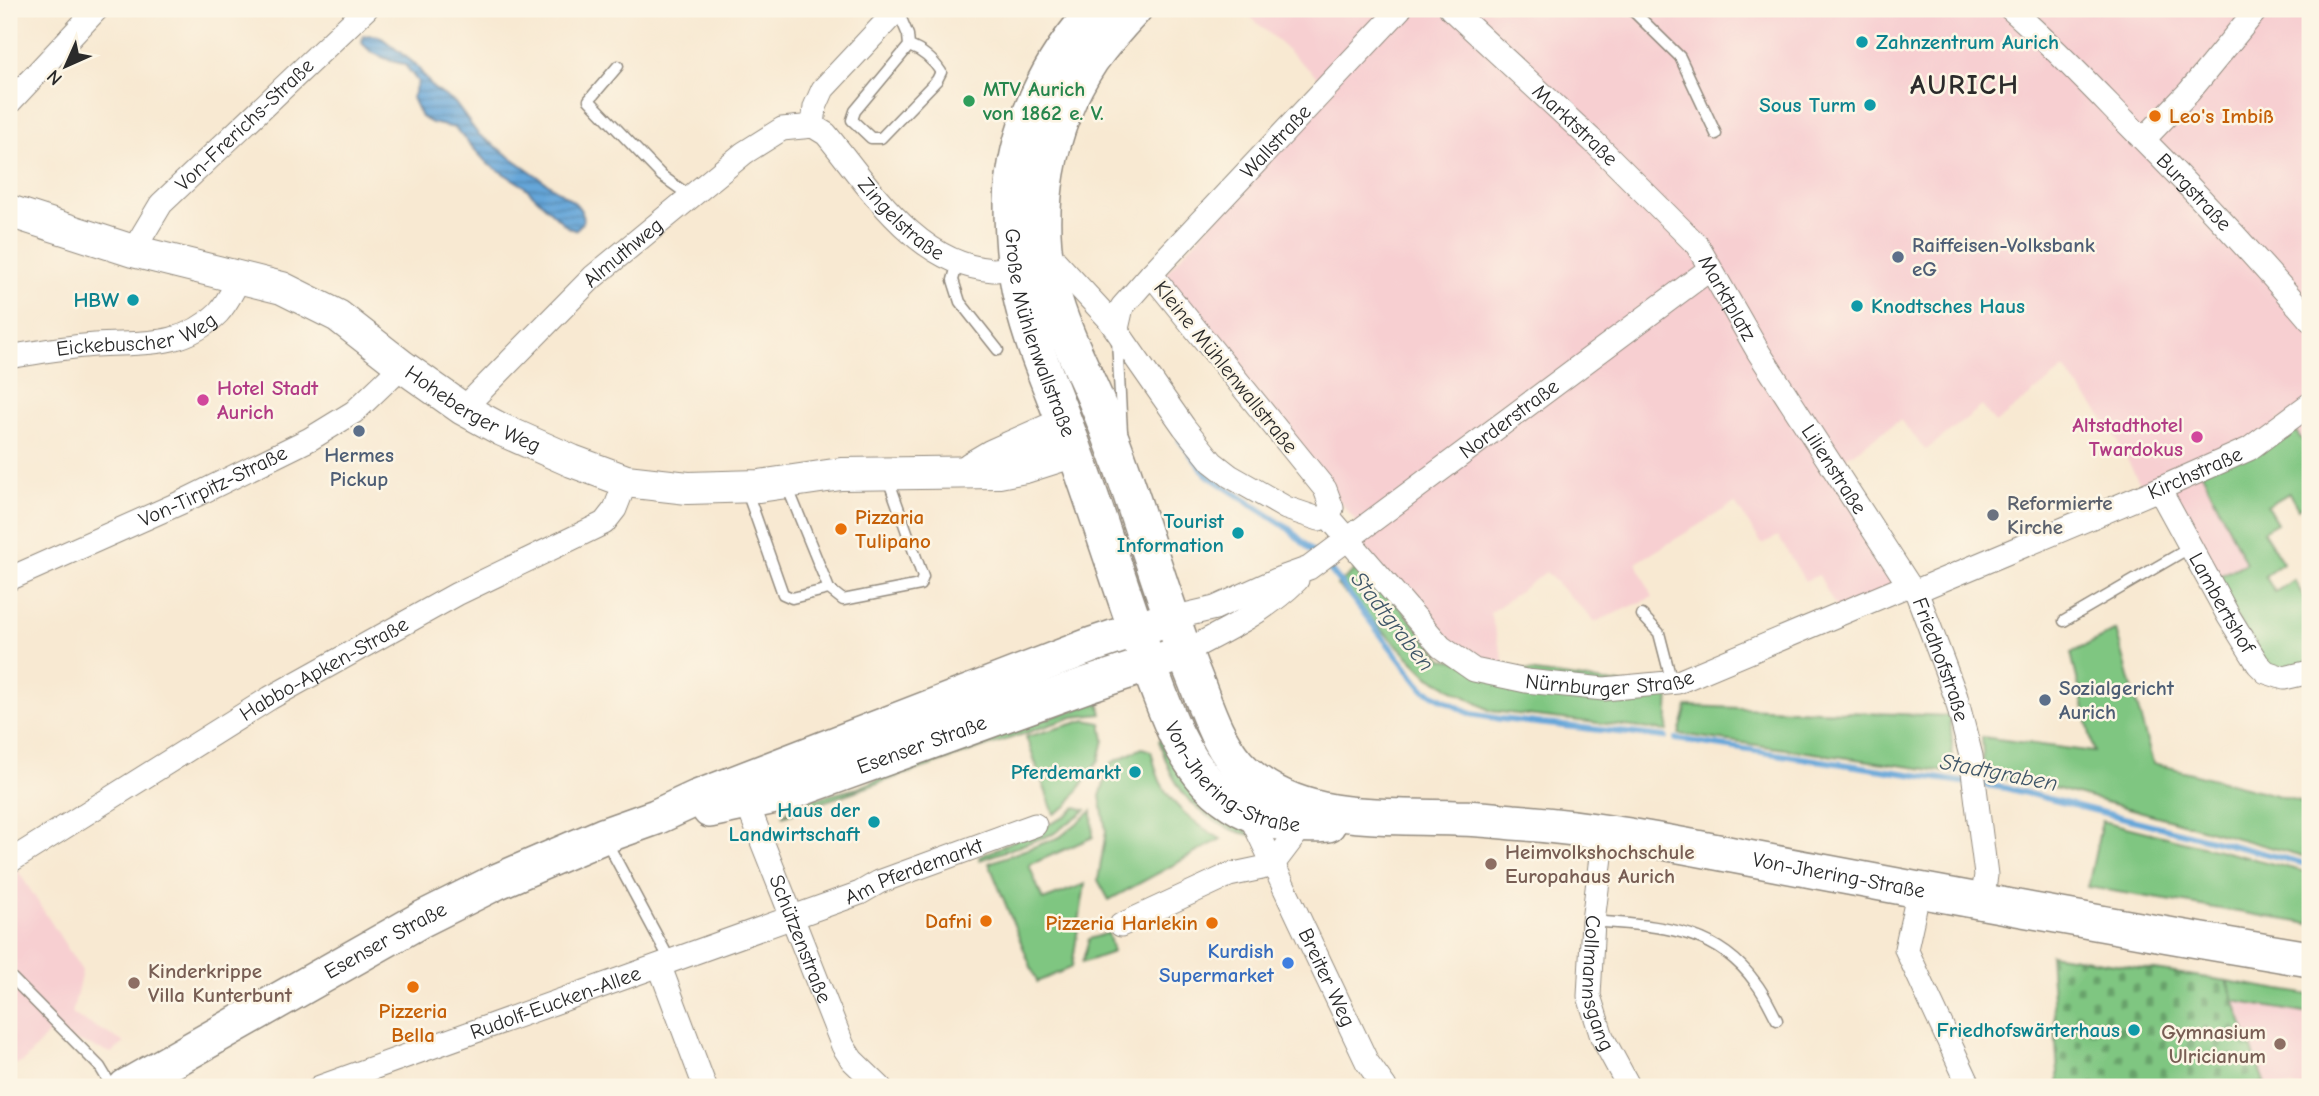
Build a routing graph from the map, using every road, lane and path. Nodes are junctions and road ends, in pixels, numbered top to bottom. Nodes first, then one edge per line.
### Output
1 (97, 9) edge
2 (366, 9) edge
3 (897, 9) edge
4 (1097, 9) edge
5 (1134, 9) edge
6 (1400, 9) edge
7 (1451, 9) edge
8 (1631, 9) edge
9 (2257, 9) edge
10 (2021, 12) edge
11 (909, 46) junction
12 (618, 66) dead end
13 (9, 103) edge
14 (808, 126) junction
15 (1716, 134) dead end
16 (2144, 139) junction
17 (690, 196) junction
18 (9, 211) edge
19 (1697, 245) joint
20 (1044, 249) junction
21 (133, 251) junction
22 (958, 262) junction
23 (1014, 267) junction
24 (1710, 269) junction
25 (1152, 274) junction
26 (241, 276) junction
27 (2310, 320) edge
28 (1117, 329) junction
29 (998, 350) dead end
30 (1759, 353) joint
31 (9, 357) edge
32 (401, 366) junction
33 (2310, 404) edge
34 (463, 409) junction
35 (1110, 435) junction
36 (1070, 437) junction
37 (886, 473) junction
38 (626, 481) junction
39 (785, 482) junction
40 (745, 486) junction
41 (2159, 489) junction
42 (1327, 515) junction
43 (1340, 546) junction
44 (2191, 547) junction
45 (1308, 569) junction
46 (9, 579) edge
47 (1913, 588) junction
48 (829, 589) junction
49 (1642, 615) dead end
50 (1172, 618) junction
51 (2064, 621) dead end
52 (1135, 630) junction
53 (1184, 652) junction
54 (1149, 666) junction
55 (2310, 672) edge
56 (1672, 683) junction
57 (743, 792) junction
58 (1248, 813) junction
59 (1363, 817) junction
60 (1035, 825) dead end
61 (1302, 826) junction
62 (1604, 833) junction
63 (603, 836) junction
64 (12, 860) dead end
65 (1274, 863) junction
66 (1919, 890) junction
67 (1982, 903) junction
68 (792, 918) junction
69 (1593, 921) junction
70 (1121, 925) dead end
71 (2310, 959) edge
72 (666, 964) junction
73 (12, 978) dead end
74 (1777, 1020) dead end
75 (333, 1085) edge
76 (112, 1087) edge
77 (126, 1087) edge
78 (705, 1087) edge
79 (880, 1087) edge
80 (1385, 1087) edge
81 (1629, 1087) edge
82 (1970, 1087) edge

1 - 13 street
2 - 21 street, Von-Frerichs-Straße
3 - 11 lane
3 - 14 street
4 - 23 main road, Große Mühlenwallstraße
5 - 20 main road, Große Mühlenwallstraße
6 - 25 street, Wallstraße
7 - 19 street, Marktstraße
8 - 15 lane
9 - 16 street
10 - 16 street, Burgstraße
11 - 11 lane
12 - 17 lane
14 - 17 street, Almuthweg
14 - 22 street, Zingelstraße
16 - 27 street, Burgstraße
17 - 34 street, Almuthweg
18 - 21 street, Hoheberger Weg
19 - 24 street, Marktplatz
20 - 28 street
20 - 35 main road, Große Mühlenwallstraße
21 - 26 street, Hoheberger Weg
22 - 23 street, Zingelstraße
22 - 29 lane
23 - 36 main road, Große Mühlenwallstraße
24 - 30 street, Marktplatz
24 - 43 street, Norderstraße
25 - 28 street, Kleine Mühlenwallstraße
25 - 42 street, Kleine Mühlenwallstraße
26 - 31 street, Eickebuscher Weg
26 - 32 street, Hoheberger Weg
28 - 35 lane
28 - 42 street
30 - 47 street, Lilienstraße
32 - 34 street, Hoheberger Weg
32 - 46 street, Von-Tirpitz-Straße
33 - 41 street, Kirchstraße
34 - 38 street, Hoheberger Weg
35 - 36 main road, Hoheberger Weg
35 - 50 main road, Große Mühlenwallstraße
36 - 37 street, Hoheberger Weg
36 - 52 main road, Große Mühlenwallstraße
37 - 39 street, Hoheberger Weg
37 - 48 lane
38 - 40 street, Hoheberger Weg
38 - 64 street, Habbo-Apken-Straße
39 - 40 street, Hoheberger Weg
39 - 48 lane
40 - 48 lane
41 - 44 street, Lambertshof
41 - 47 street, Kirchstraße
42 - 43 street, Kleine Mühlenwallstraße
43 - 45 street, Norderstraße
43 - 56 street, Nürnburger Straße
44 - 51 lane
44 - 55 street, Lambertshof
45 - 50 street, Norderstraße
45 - 53 street, Norderstraße
47 - 56 street, Nürnburger Straße
47 - 67 street, Friedhofstraße
49 - 56 lane
50 - 52 main road, Esenser Straße
50 - 53 main road, Große Mühlenwallstraße
52 - 54 main road, Große Mühlenwallstraße
52 - 57 main road, Esenser Straße
53 - 54 main road, Esenser Straße
53 - 59 main road, Von-Jhering-Straße
54 - 57 main road, Esenser Straße
54 - 58 main road, Von-Jhering-Straße
57 - 63 main road, Esenser Straße
57 - 68 street, Schützenstraße
58 - 61 main road, Von-Jhering-Straße
58 - 65 street, Breiter Weg
59 - 61 main road, Von-Jhering-Straße
59 - 62 main road, Von-Jhering-Straße
60 - 68 street, Am Pferdemarkt
61 - 65 street
62 - 66 main road, Von-Jhering-Straße
62 - 69 street, Collmannsgang
63 - 72 lane
63 - 77 main road, Esenser Straße
65 - 70 street
65 - 80 street, Breiter Weg
66 - 67 main road, Von-Jhering-Straße
66 - 82 street
67 - 71 main road, Von-Jhering-Straße
68 - 72 street, Rudolf-Eucken-Allee
68 - 79 street, Schützenstraße
69 - 74 lane
69 - 81 street, Collmannsgang
72 - 75 street, Rudolf-Eucken-Allee
72 - 78 street
73 - 76 lane

